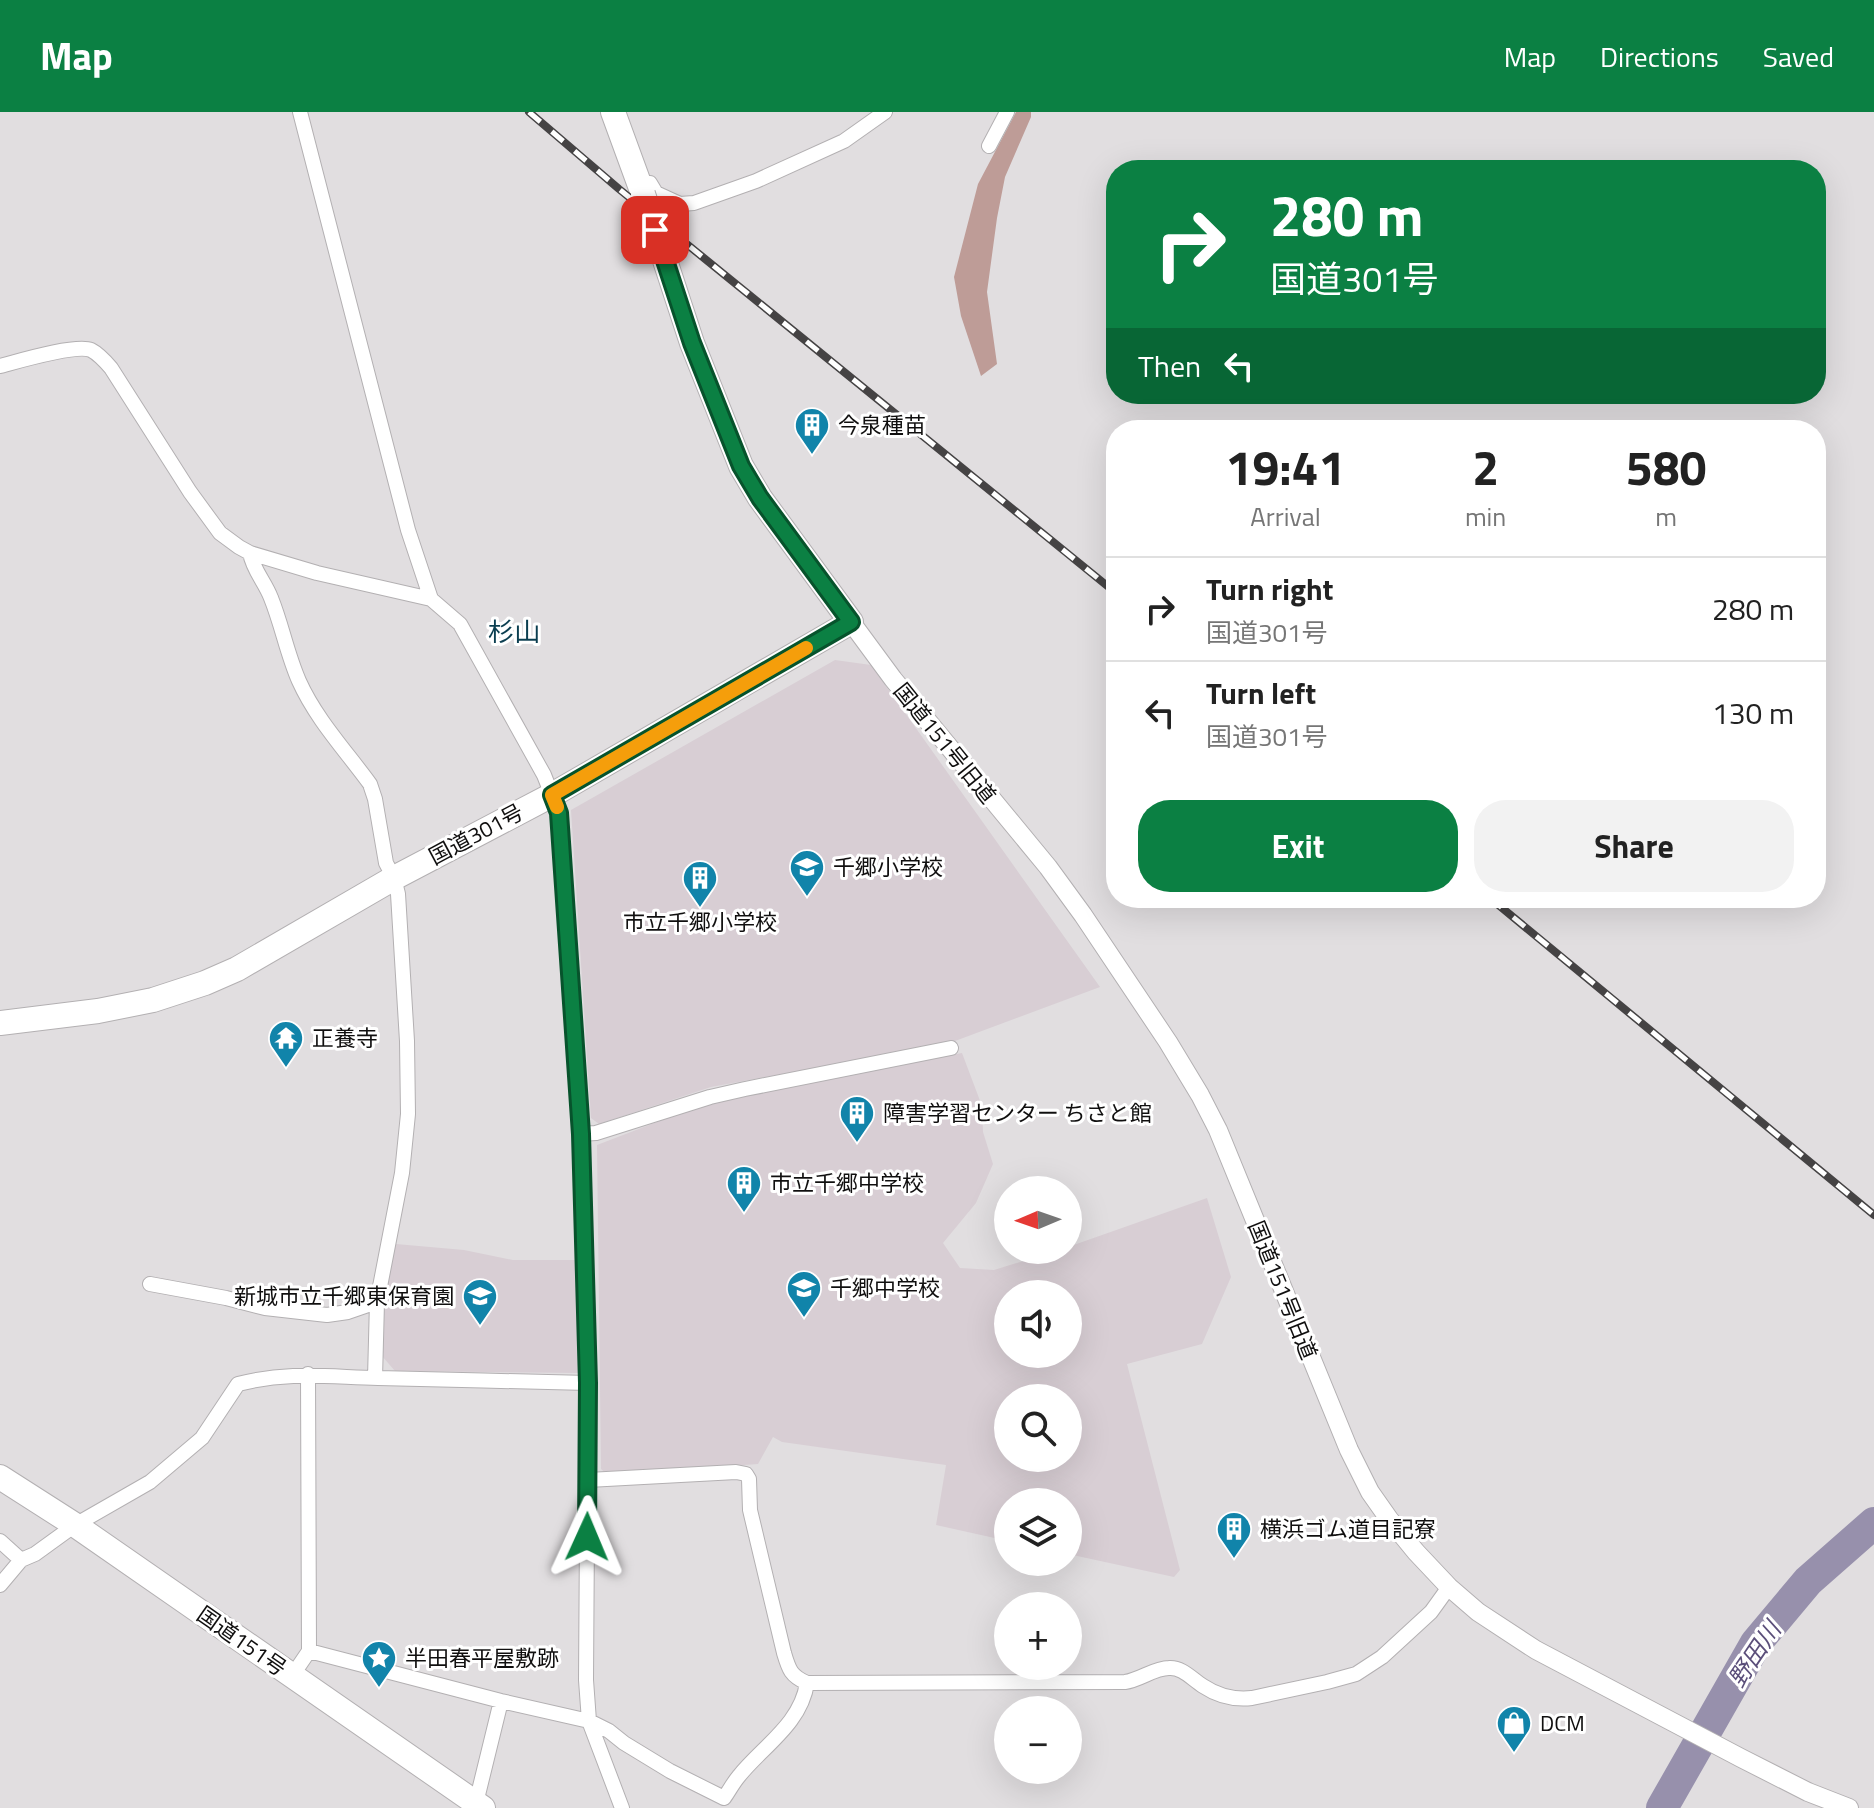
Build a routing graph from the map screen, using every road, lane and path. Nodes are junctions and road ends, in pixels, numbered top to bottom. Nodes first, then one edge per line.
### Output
1 (300, 112) edge
2 (613, 112) edge
3 (885, 112) edge
4 (1007, 112) edge
5 (989, 146) dead end
6 (641, 188) junction
7 (0, 366) edge
8 (250, 553) junction
9 (431, 599) junction
10 (851, 622) junction
11 (552, 795) junction
12 (394, 878) junction
13 (0, 1023) edge
14 (951, 1048) dead end
15 (581, 1134) junction
16 (150, 1284) dead end
17 (377, 1302) junction
18 (308, 1374) junction
19 (375, 1378) junction
20 (588, 1383) junction
21 (0, 1477) edge
22 (588, 1480) junction
23 (75, 1525) junction
24 (0, 1541) edge
25 (21, 1560) junction
26 (0, 1585) edge
27 (1449, 1587) junction
28 (309, 1651) junction
29 (292, 1676) junction
30 (807, 1683) junction
31 (501, 1701) junction
32 (589, 1721) junction
33 (479, 1806) edge
34 (622, 1808) edge
35 (1849, 1808) edge

1 - 9 street
2 - 6 highway
3 - 6 street
4 - 5 street
6 - 10 highway, bridge
7 - 8 street
8 - 9 street
8 - 12 street
9 - 11 street
10 - 11 highway, 国道301号
10 - 27 street, 国道151号旧道
11 - 12 highway, 国道301号
11 - 15 street
12 - 13 highway, 国道301号
12 - 17 street
14 - 15 street
15 - 20 street
16 - 17 street
17 - 19 street
18 - 19 street
18 - 23 street
18 - 28 street
19 - 20 street
20 - 22 street
21 - 23 highway, 国道151号
22 - 30 street
22 - 32 street
23 - 25 street
23 - 29 highway, 国道151号
24 - 25 street
25 - 26 street
27 - 30 street
27 - 35 street, 国道151号旧道
28 - 29 street
28 - 31 street
29 - 33 highway, 国道151号
30 - 32 street
31 - 32 street
31 - 33 street
32 - 34 street

